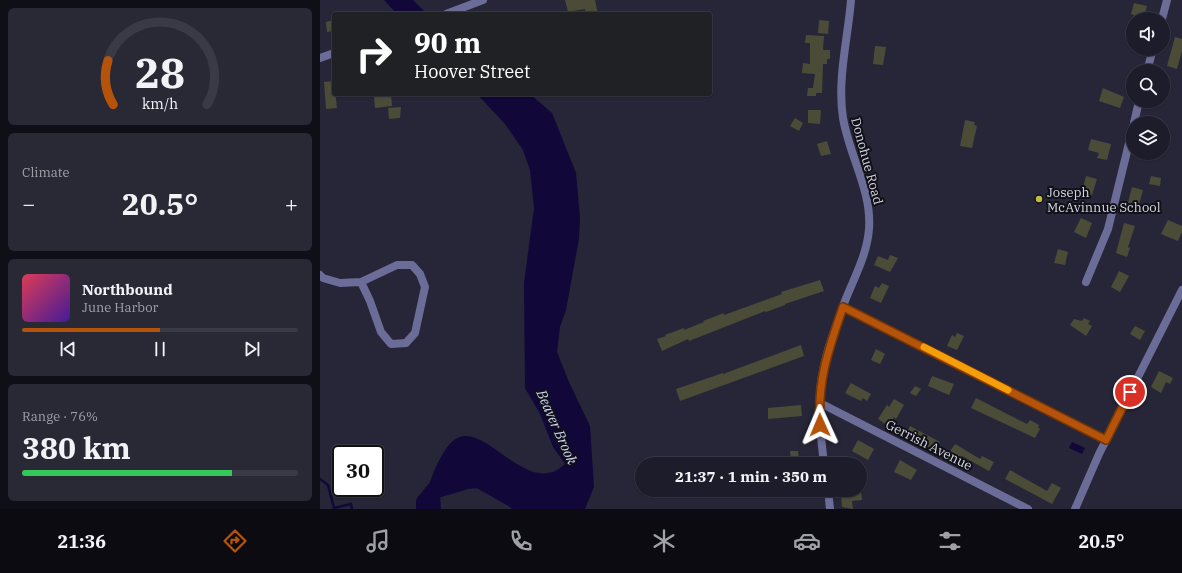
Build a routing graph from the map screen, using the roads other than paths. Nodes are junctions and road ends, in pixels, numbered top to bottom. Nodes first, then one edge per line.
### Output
1 (483, 0) edge
2 (851, 0) edge
3 (1167, 0) edge
4 (451, 12) edge
5 (1164, 12) edge
6 (332, 54) edge
7 (320, 58) edge
8 (1126, 156) edge
9 (320, 275) edge
10 (361, 282) junction
11 (1086, 282) dead end
12 (1182, 290) edge
13 (843, 307) junction
14 (820, 403) junction
15 (1106, 440) junction
16 (823, 457) edge
17 (829, 497) edge
18 (830, 509) edge
19 (1028, 509) edge
20 (1075, 509) edge

1 - 4 street
2 - 13 street, Donohue Road
3 - 5 street
6 - 7 street
8 - 11 street
9 - 10 street
10 - 10 street
12 - 15 street
13 - 14 street, Donohue Road
13 - 15 street
14 - 16 street, Donohue Road
14 - 19 street, Gerrish Avenue
15 - 20 street
17 - 18 street

